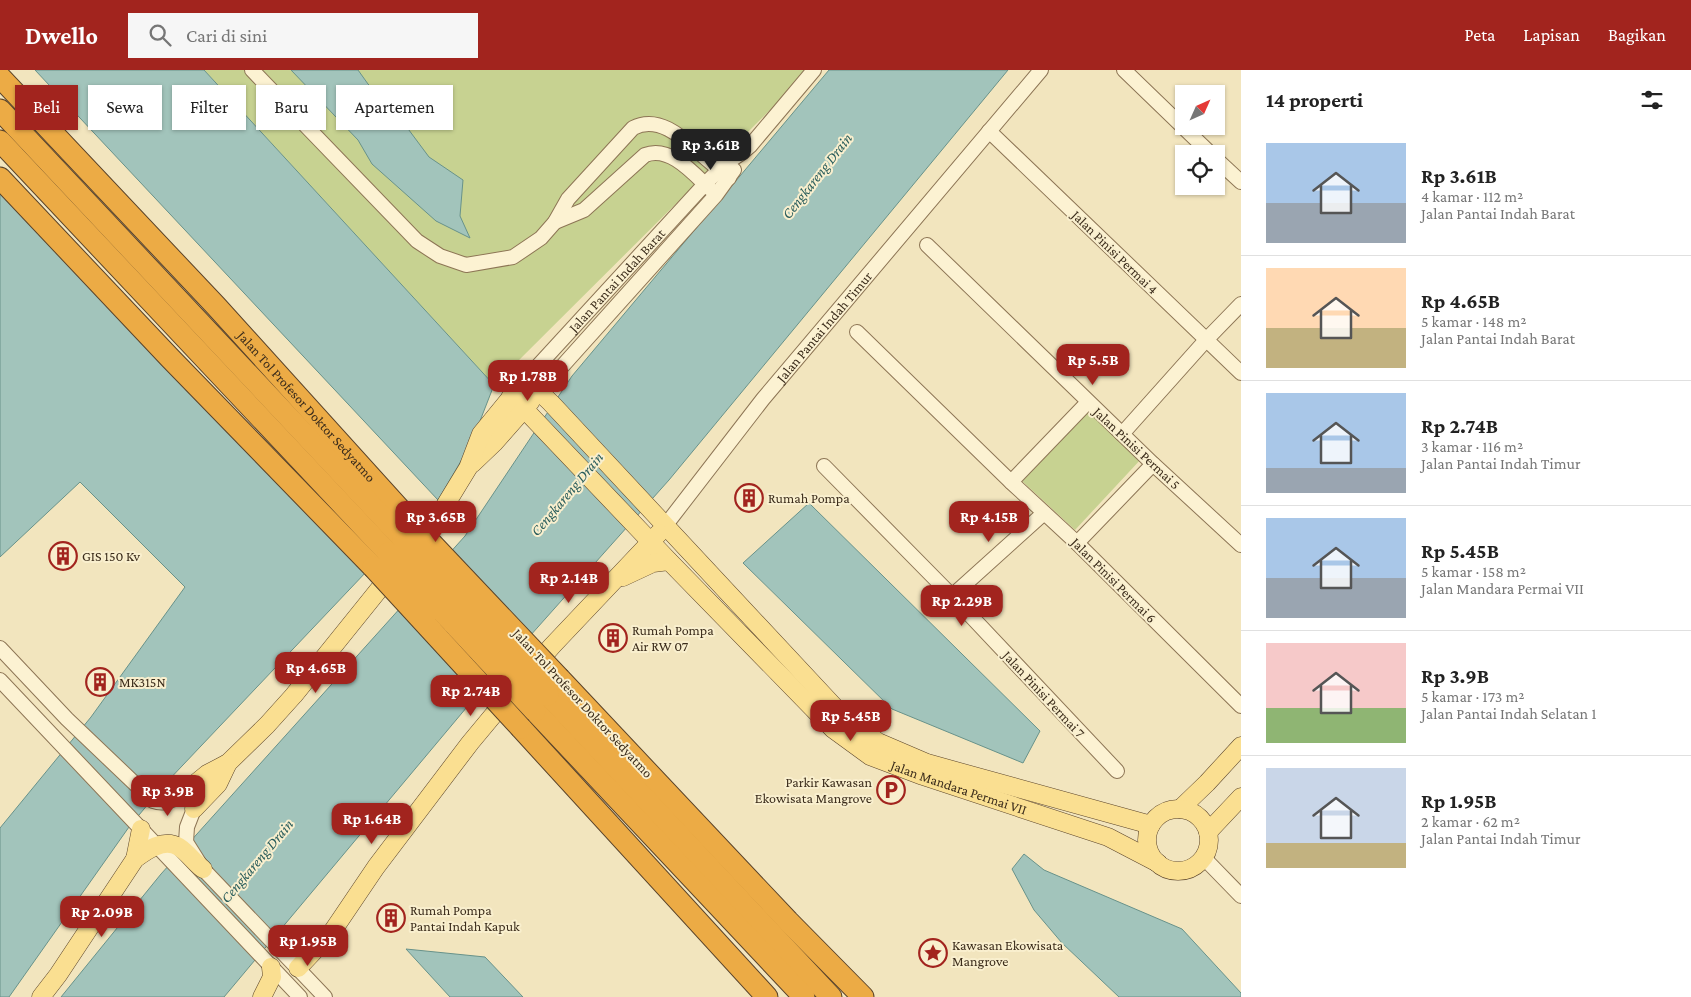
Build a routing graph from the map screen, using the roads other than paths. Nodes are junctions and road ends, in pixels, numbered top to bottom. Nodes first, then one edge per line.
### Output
1 (252, 70) edge
2 (814, 70) edge
3 (1042, 70) edge
4 (1124, 70) edge
5 (0, 77) edge
6 (0, 110) edge
7 (989, 131) junction
8 (0, 141) edge
9 (1202, 145) edge
10 (1225, 167) edge
11 (724, 174) junction
12 (0, 178) edge
13 (1241, 182) edge
14 (705, 184) junction
15 (716, 195) junction
16 (555, 222) junction
17 (927, 245) dead end
18 (1241, 304) edge
19 (857, 332) dead end
20 (1206, 340) junction
21 (1241, 373) edge
22 (526, 379) junction
23 (512, 395) junction
24 (546, 397) junction
25 (1088, 402) junction
26 (531, 414) junction
27 (1122, 434) junction
28 (1153, 464) junction
29 (824, 466) dead end
30 (468, 468) junction
31 (1011, 482) junction
32 (1044, 513) junction
33 (665, 526) junction
34 (651, 541) junction
35 (1077, 543) junction
36 (1241, 545) edge
37 (395, 547) junction
38 (669, 561) junction
39 (610, 585) junction
40 (952, 596) junction
41 (0, 648) edge
42 (0, 680) edge
43 (548, 695) junction
44 (1241, 706) edge
45 (1241, 746) edge
46 (228, 763) junction
47 (1117, 771) dead end
48 (180, 796) joint
49 (1241, 797) edge
50 (194, 809) joint
51 (1180, 809) junction
52 (1150, 825) junction
53 (138, 826) junction
54 (1208, 832) junction
55 (157, 846) junction
56 (179, 849) junction
57 (1204, 858) junction
58 (135, 859) junction
59 (1158, 864) junction
60 (203, 868) joint
61 (1241, 896) edge
62 (278, 947) junction
63 (268, 964) junction
64 (298, 968) junction
65 (41, 997) edge
66 (262, 997) edge
67 (300, 997) edge
68 (308, 997) edge
69 (325, 997) edge
70 (767, 997) edge
71 (804, 997) edge
72 (831, 997) edge
73 (863, 997) edge

1 - 16 street
2 - 11 street, Jalan Pantai Indah Barat
3 - 7 street, Jalan Pantai Indah Timur
4 - 9 street
5 - 37 highway, Jalan Tol Profesor Doktor Sedyatmo
6 - 37 highway, Jalan Tol Profesor Doktor Sedyatmo
7 - 20 street, Jalan Pinisi Permai 4
7 - 33 street, Jalan Pantai Indah Timur
8 - 37 highway, Jalan Tol Profesor Doktor Sedyatmo
10 - 13 street
11 - 14 street, Jalan Pantai Indah Barat
11 - 15 street, Jalan Pantai Indah Barat
11 - 16 street
12 - 37 highway, Jalan Tol Profesor Doktor Sedyatmo
14 - 15 street
14 - 16 street
14 - 22 street, Jalan Pantai Indah Barat
15 - 24 street, Jalan Pantai Indah Barat
17 - 25 street, Jalan Pinisi Permai 5
18 - 20 street
19 - 31 street, Jalan Pinisi Permai 6
20 - 21 street, Jalan Pinisi Permai 4
20 - 27 street
22 - 23 main road, Jalan Pantai Indah Barat
22 - 24 main road, Jalan Mandara Permai VII
23 - 26 main road, Jalan Mandara Permai VII
23 - 30 main road, Jalan Pantai Indah Barat
24 - 26 main road, Jalan Pantai Indah Barat
24 - 33 main road, Jalan Mandara Permai VII
25 - 27 street, Jalan Pinisi Permai 5
25 - 31 street
26 - 30 main road, Jalan Pantai Indah Barat
26 - 34 main road, Jalan Mandara Permai VII
27 - 28 street, Jalan Pinisi Permai 5
28 - 35 street
28 - 36 street, Jalan Pinisi Permai 5
29 - 40 street, Jalan Pinisi Permai 7
30 - 46 main road, Jalan Pantai Indah Barat
31 - 32 street, Jalan Pinisi Permai 6
32 - 35 street, Jalan Pinisi Permai 6
32 - 40 street
33 - 34 main road, Jalan Pantai Indah Timur
33 - 52 main road, Jalan Mandara Permai VII
34 - 38 main road, Jalan Mandara Permai VII
34 - 39 main road, Jalan Pantai Indah Timur
35 - 44 street, Jalan Pinisi Permai 6
37 - 43 highway, Jalan Tol Profesor Doktor Sedyatmo, bridge
37 - 43 highway, Jalan Tol Profesor Doktor Sedyatmo, bridge
37 - 70 highway, Jalan Tol Profesor Doktor Sedyatmo, bridge
38 - 39 main road, Jalan Pantai Indah Timur
38 - 59 main road, Jalan Mandara Permai VII
39 - 64 main road, Jalan Pantai Indah Timur
40 - 47 street, Jalan Pinisi Permai 7
41 - 48 street
42 - 53 street
43 - 71 highway, Jalan Tol Profesor Doktor Sedyatmo
43 - 72 highway, Jalan Tol Profesor Doktor Sedyatmo
43 - 73 highway, Jalan Tol Profesor Doktor Sedyatmo
45 - 51 main road
46 - 48 main road, Jalan Pantai Indah Barat
46 - 50 main road, Jalan Pantai Indah Barat
49 - 54 main road
50 - 56 street
51 - 52 main road
51 - 54 main road
52 - 59 main road
53 - 55 street
53 - 58 main road
54 - 57 main road
55 - 56 main road
55 - 58 main road
56 - 60 main road
56 - 63 street
57 - 59 main road
57 - 61 street
58 - 65 main road
60 - 62 street
62 - 64 street
62 - 68 street
63 - 66 main road
63 - 67 street
64 - 69 street

